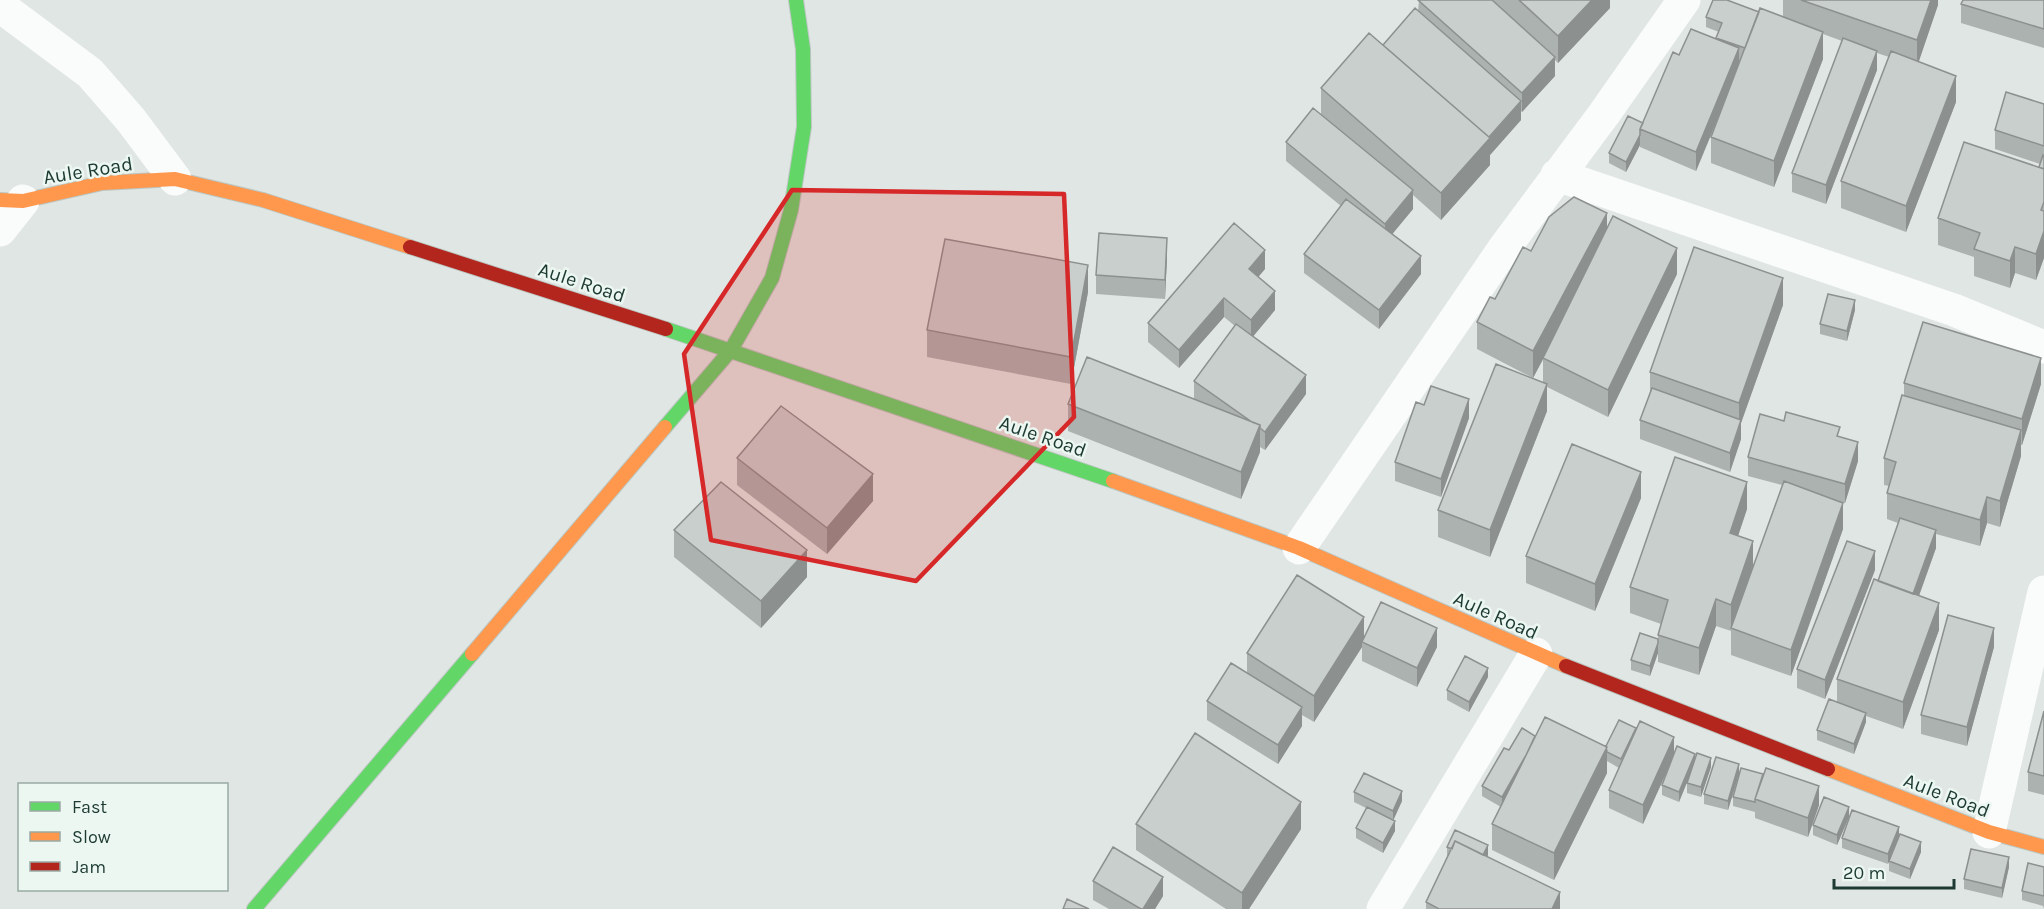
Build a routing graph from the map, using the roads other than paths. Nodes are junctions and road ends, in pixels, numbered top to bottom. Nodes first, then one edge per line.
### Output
1 (796, 0) edge
2 (1684, 0) edge
3 (0, 6) edge
4 (1557, 175) junction
5 (175, 179) junction
6 (11, 200) edge
7 (0, 230) edge
8 (2044, 347) edge
9 (731, 350) junction
10 (1299, 548) junction
11 (2044, 592) edge
12 (1536, 654) junction
13 (1989, 832) junction
14 (2044, 847) edge
15 (254, 909) edge
16 (1383, 909) edge

1 - 9 street
2 - 4 street
3 - 5 street
4 - 8 street
4 - 10 street
5 - 6 street, Aule Road
5 - 9 street, Aule Road
6 - 7 street
9 - 10 street, Aule Road
9 - 15 street
10 - 12 street, Aule Road
11 - 13 street
12 - 13 street, Aule Road
12 - 16 street
13 - 14 street, Aule Road

